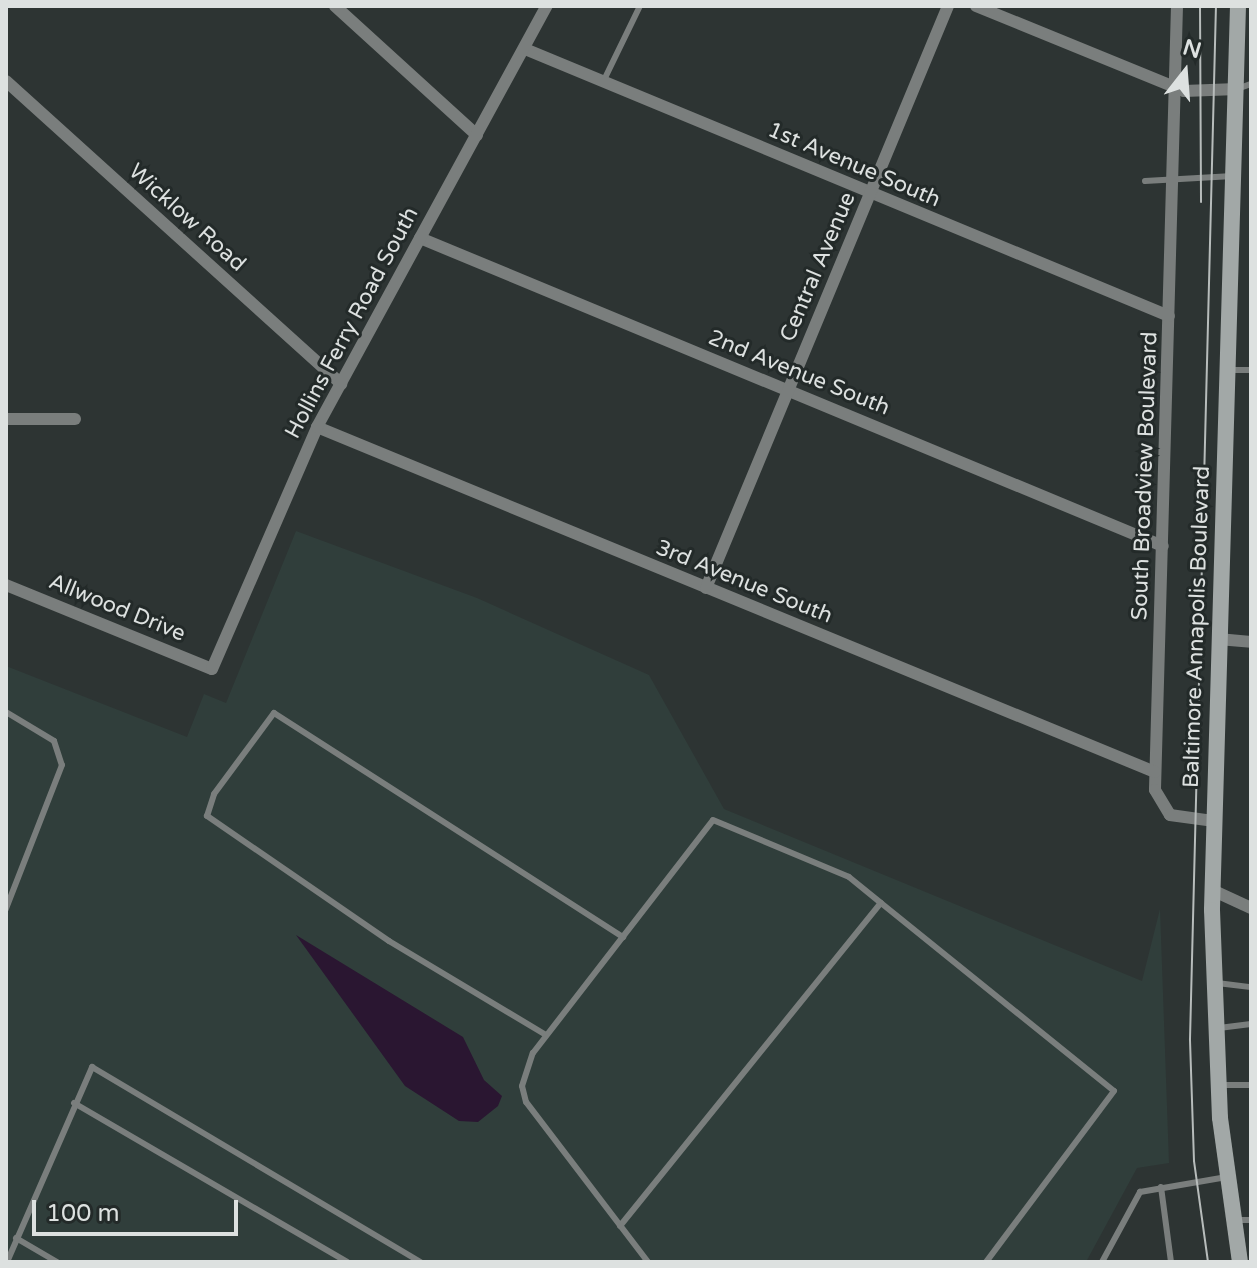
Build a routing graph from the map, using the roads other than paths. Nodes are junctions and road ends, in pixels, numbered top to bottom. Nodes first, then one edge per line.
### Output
1 (335, 6) edge
2 (547, 6) edge
3 (640, 6) edge
4 (948, 6) edge
5 (976, 6) edge
6 (1177, 6) edge
7 (1238, 6) edge
8 (525, 49) junction
9 (6, 81) edge
10 (603, 83) junction
11 (1244, 86) edge
12 (1176, 88) junction
13 (477, 135) junction
14 (1234, 176) junction
15 (1175, 178) junction
16 (1145, 181) dead end
17 (871, 195) junction
18 (420, 238) junction
19 (1169, 316) junction
20 (1226, 370) junction
21 (1251, 370) edge
22 (341, 384) junction
23 (788, 390) junction
24 (6, 419) edge
25 (75, 419) dead end
26 (317, 427) junction
27 (1163, 546) junction
28 (6, 585) edge
29 (706, 588) junction
30 (1218, 639) junction
31 (1251, 642) edge
32 (212, 669) joint
33 (6, 712) edge
34 (1155, 772) junction
35 (1213, 821) junction
36 (1212, 890) junction
37 (881, 903) junction
38 (1251, 908) edge
39 (6, 909) edge
40 (623, 937) junction
41 (1214, 983) junction
42 (1251, 987) edge
43 (1251, 1024) edge
44 (1215, 1028) junction
45 (546, 1035) junction
46 (1219, 1085) junction
47 (1251, 1085) edge
48 (74, 1103) junction
49 (1228, 1177) junction
50 (1161, 1187) junction
51 (1243, 1220) edge
52 (620, 1226) junction
53 (16, 1238) junction
54 (1242, 1257) edge
55 (7, 1262) edge
56 (57, 1262) edge
57 (347, 1262) edge
58 (420, 1262) edge
59 (648, 1262) edge
60 (986, 1262) edge
61 (1102, 1262) edge
62 (1171, 1262) edge

1 - 13 street
2 - 8 street, Hollins Ferry Road South
3 - 10 lane
4 - 17 street, Central Avenue
5 - 12 street
6 - 12 street, South Broadview Boulevard
7 - 11 main road, Baltimore Annapolis Boulevard
8 - 10 street, 1st Avenue South
8 - 13 street, Hollins Ferry Road South
9 - 22 street, Wicklow Road
10 - 17 street, 1st Avenue South
11 - 12 street
11 - 14 main road, Baltimore Annapolis Boulevard
12 - 15 street, South Broadview Boulevard
13 - 18 street, Hollins Ferry Road South
14 - 15 lane
14 - 20 main road, Baltimore Annapolis Boulevard
15 - 16 lane
15 - 19 street, South Broadview Boulevard
17 - 19 street, 1st Avenue South
17 - 23 street, Central Avenue
18 - 22 street, Hollins Ferry Road South
18 - 23 street, 2nd Avenue South
19 - 27 street, South Broadview Boulevard
20 - 21 lane
20 - 30 main road, Baltimore Annapolis Boulevard
22 - 26 street, Hollins Ferry Road South
23 - 27 street, 2nd Avenue South
23 - 29 street, Central Avenue
24 - 25 street
26 - 29 street, 3rd Avenue South
26 - 32 street, Hollins Ferry Road South
27 - 34 street, South Broadview Boulevard
28 - 32 street, Allwood Drive
29 - 34 street, 3rd Avenue South
30 - 31 street
30 - 35 main road, Baltimore Annapolis Boulevard
33 - 39 lane
34 - 35 street, South Broadview Boulevard
35 - 36 main road, Baltimore Annapolis Boulevard
36 - 38 street
36 - 41 main road, Baltimore Annapolis Boulevard
37 - 40 lane
37 - 52 lane
37 - 60 lane
40 - 45 lane
40 - 45 lane
41 - 42 lane
41 - 44 main road, Baltimore Annapolis Boulevard
43 - 44 lane
44 - 46 main road, Baltimore Annapolis Boulevard
45 - 52 lane
46 - 47 lane
46 - 49 main road, Baltimore Annapolis Boulevard
48 - 53 lane
48 - 57 lane
48 - 58 lane
49 - 50 lane
49 - 51 main road, Baltimore Annapolis Boulevard
50 - 61 lane
50 - 62 lane
51 - 54 main road, Baltimore Annapolis Boulevard
52 - 59 lane
53 - 55 lane
53 - 56 lane

